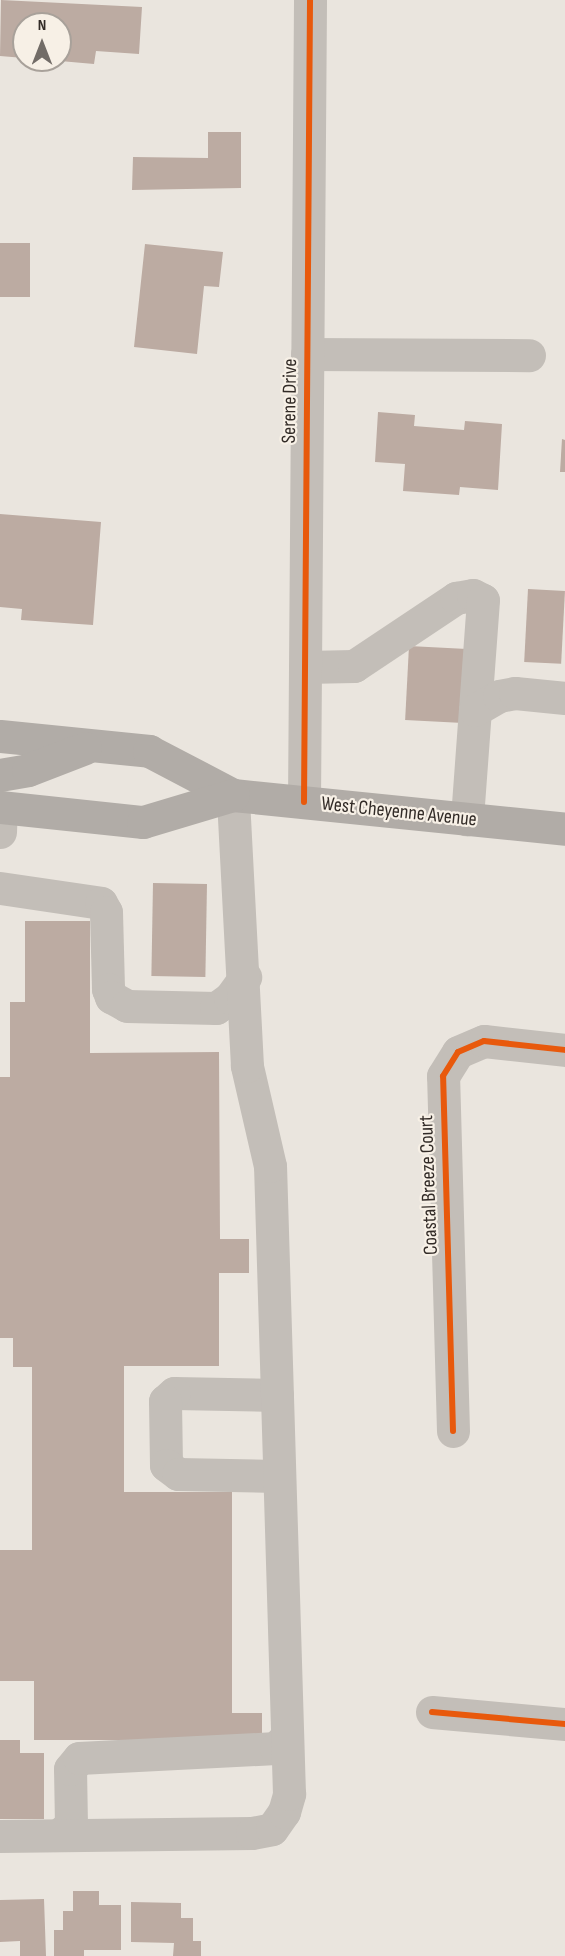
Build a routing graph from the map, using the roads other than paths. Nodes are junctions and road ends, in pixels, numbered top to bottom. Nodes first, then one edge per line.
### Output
1 (310, 0) edge
2 (307, 354) junction
3 (529, 355) dead end
4 (305, 667) junction
5 (565, 698) edge
6 (475, 711) junction
7 (0, 736) edge
8 (90, 746) junction
9 (233, 795) junction
10 (304, 802) junction
11 (0, 805) edge
12 (467, 819) junction
13 (565, 829) edge
14 (0, 888) edge
15 (245, 976) junction
16 (565, 1050) edge
17 (277, 1395) junction
18 (453, 1431) dead end
19 (279, 1476) junction
20 (432, 1712) dead end
21 (565, 1724) edge
22 (287, 1736) junction
23 (59, 1835) junction
24 (0, 1836) edge

1 - 2 street, Serene Drive
2 - 3 street, Serene Drive
2 - 4 street, Serene Drive
4 - 6 street
4 - 10 street, Serene Drive
5 - 6 street
6 - 12 street
7 - 8 main road, West Cheyenne Avenue
8 - 9 main road, West Cheyenne Avenue
8 - 11 main road
9 - 10 main road, West Cheyenne Avenue
9 - 11 main road, West Cheyenne Avenue
9 - 15 street
10 - 12 main road, West Cheyenne Avenue
12 - 13 main road, West Cheyenne Avenue
14 - 15 street
15 - 17 street
16 - 18 street, Coastal Breeze Court
17 - 19 street
17 - 19 street
19 - 22 street
20 - 21 street
22 - 23 street
22 - 23 street
23 - 24 street

